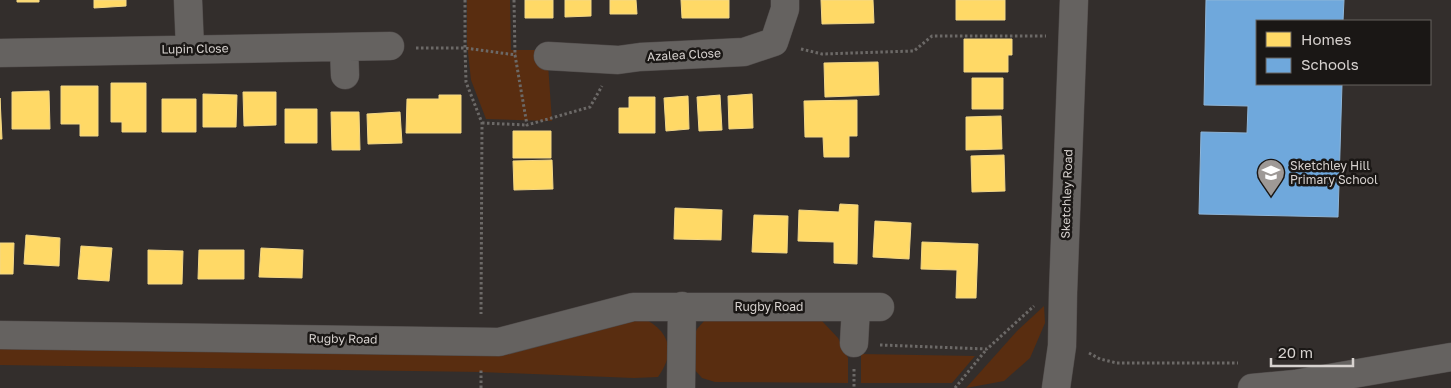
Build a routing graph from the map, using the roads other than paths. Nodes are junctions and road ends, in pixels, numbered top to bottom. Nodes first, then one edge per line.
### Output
1 (188, 0) edge
2 (785, 0) edge
3 (1074, 0) edge
4 (390, 46) road end
5 (344, 47) junction
6 (190, 49) junction
7 (0, 53) edge
8 (548, 56) road end
9 (345, 75) dead end
10 (682, 306) junction
11 (0, 335) edge
12 (854, 343) road end
13 (1451, 357) edge
14 (1249, 376) edge
15 (681, 388) edge
16 (1056, 388) edge

1 - 6 street
2 - 8 street, Azalea Close
3 - 16 street, Sketchley Road
4 - 5 street, Lupin Close
5 - 6 street, Lupin Close
5 - 9 street
6 - 7 street, Lupin Close
10 - 11 street, Rugby Road
10 - 12 street, Rugby Road
10 - 15 street
13 - 14 street

